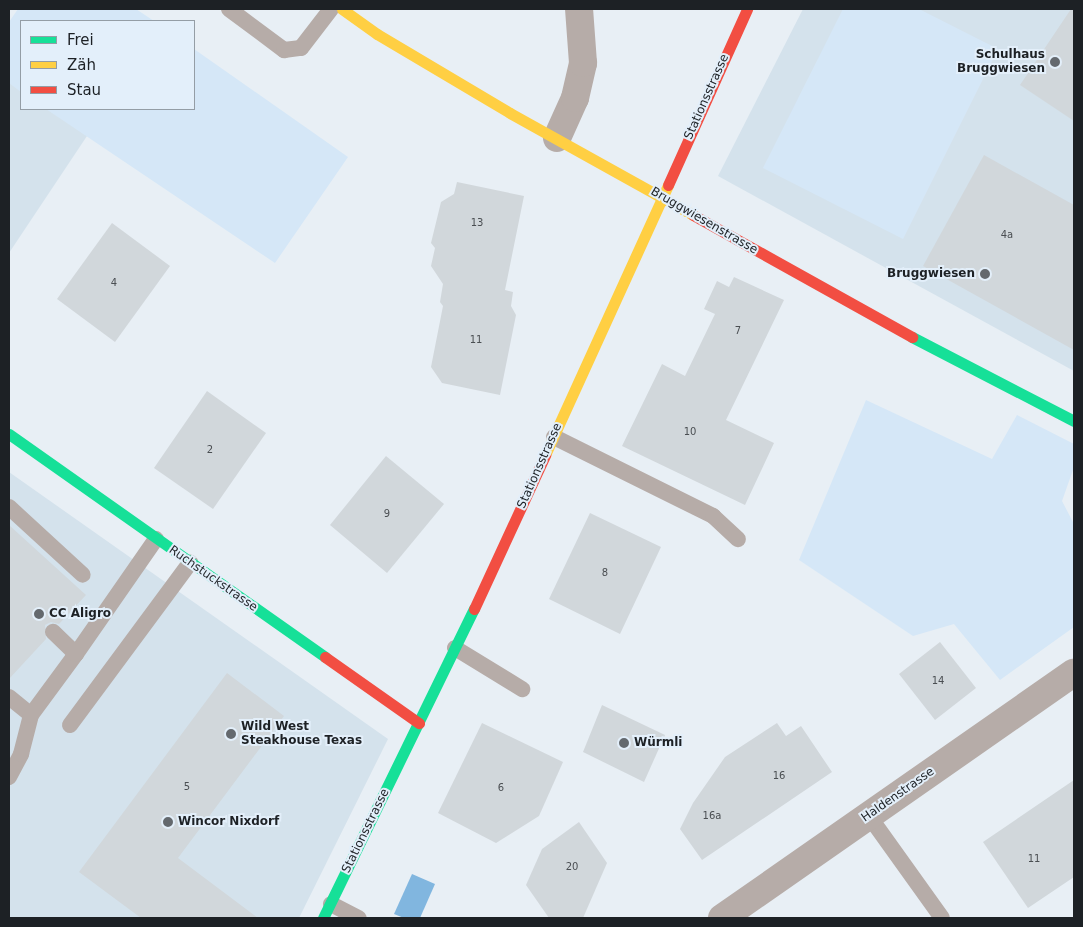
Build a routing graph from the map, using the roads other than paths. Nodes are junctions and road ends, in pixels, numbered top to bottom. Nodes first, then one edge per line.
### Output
1 (229, 9) edge
2 (331, 9) edge
3 (342, 9) edge
4 (579, 9) edge
5 (747, 9) edge
6 (557, 138) junction
7 (662, 197) junction
8 (1074, 421) edge
9 (9, 434) edge
10 (554, 436) junction
11 (9, 507) edge
12 (156, 539) junction
13 (738, 539) dead end
14 (190, 563) junction
15 (83, 575) dead end
16 (52, 632) dead end
17 (455, 648) junction
18 (76, 654) junction
19 (1074, 672) edge
20 (522, 689) dead end
21 (9, 696) edge
22 (31, 716) junction
23 (419, 723) junction
24 (70, 725) dead end
25 (9, 777) edge
26 (869, 816) junction
27 (327, 911) edge
28 (359, 918) edge
29 (722, 918) edge
30 (942, 918) edge

1 - 2 lane
3 - 6 street, Bruggwiesenstrasse
4 - 6 street
5 - 7 street, Stationsstrasse
6 - 7 street, Bruggwiesenstrasse
7 - 8 street, Bruggwiesenstrasse
7 - 10 street, Stationsstrasse
9 - 12 street, Ruchstuckstrasse
10 - 13 lane
10 - 17 street, Stationsstrasse
11 - 15 lane
12 - 14 street, Ruchstuckstrasse
12 - 18 lane
14 - 23 street, Ruchstuckstrasse
14 - 24 lane
16 - 18 lane
17 - 20 lane
17 - 23 street, Stationsstrasse
18 - 22 lane
19 - 26 street, Haldenstrasse
21 - 22 lane
22 - 25 lane
23 - 27 street, Stationsstrasse
26 - 29 street, Haldenstrasse
26 - 30 lane
27 - 28 lane

